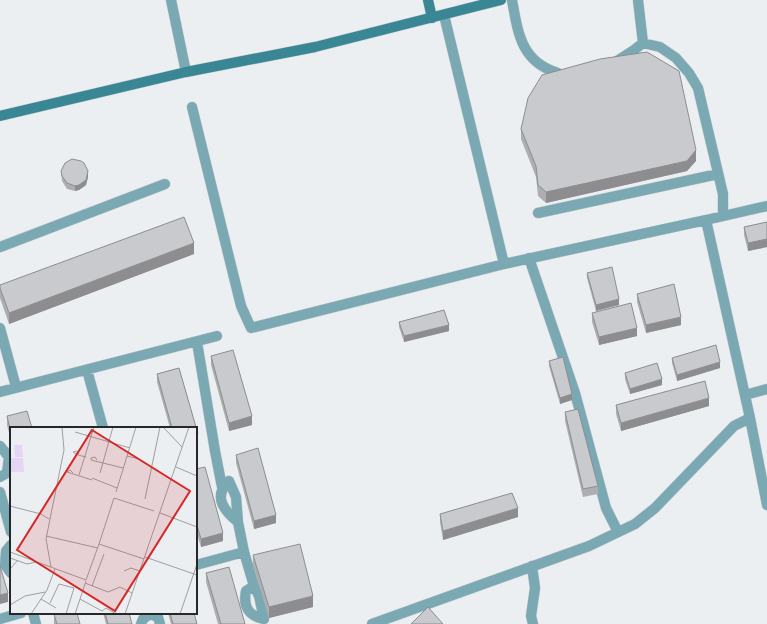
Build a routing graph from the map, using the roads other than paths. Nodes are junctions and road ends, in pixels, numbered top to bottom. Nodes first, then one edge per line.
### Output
1 (172, 0) edge
2 (428, 0) edge
3 (501, 0) edge
4 (512, 0) edge
5 (638, 0) edge
6 (444, 15) junction
7 (432, 18) junction
8 (643, 43) junction
9 (613, 63) edge
10 (186, 72) junction
11 (558, 73) edge
12 (192, 107) dead end
13 (0, 116) edge
14 (718, 174) junction
15 (164, 184) dead end
16 (767, 206) edge
17 (538, 213) dead end
18 (723, 216) junction
19 (706, 220) junction
20 (0, 246) edge
21 (529, 258) junction
22 (504, 264) junction
23 (0, 328) edge
24 (217, 336) dead end
25 (197, 342) junction
26 (87, 370) junction
27 (16, 387) junction
28 (767, 389) edge
29 (0, 392) edge
30 (745, 395) junction
31 (750, 418) junction
32 (103, 427) edge
33 (0, 446) edge
34 (0, 478) edge
35 (222, 487) junction
36 (0, 492) edge
37 (767, 504) edge
38 (6, 512) edge
39 (238, 522) junction
40 (10, 528) edge
41 (618, 532) junction
42 (10, 546) edge
43 (244, 552) junction
44 (197, 565) edge
45 (532, 566) junction
46 (10, 572) edge
47 (254, 586) dead end
48 (18, 614) edge
49 (33, 614) edge
50 (150, 614) edge
51 (0, 619) edge
52 (36, 624) edge
53 (141, 624) edge
54 (160, 624) edge
55 (372, 624) edge
56 (533, 624) edge

1 - 10 street
2 - 7 street
3 - 6 street
4 - 11 street
5 - 8 street
6 - 7 street
6 - 22 street
7 - 10 street
8 - 9 street
8 - 14 street
10 - 13 street
12 - 22 street
14 - 17 street
14 - 18 street
15 - 20 street
16 - 18 street
18 - 19 street
19 - 21 street
19 - 30 street
21 - 22 street
21 - 41 street
23 - 27 street
24 - 25 street
25 - 26 street
25 - 35 street
26 - 27 street
26 - 32 street
27 - 29 street
28 - 30 street
30 - 31 street
31 - 37 street
31 - 41 street
33 - 34 street
35 - 39 street
35 - 39 street
36 - 38 street
38 - 40 street
39 - 43 street
41 - 45 street
42 - 46 street
43 - 44 street
43 - 47 street
45 - 55 street
45 - 56 street
48 - 51 street
49 - 52 street
50 - 53 street
50 - 54 street

